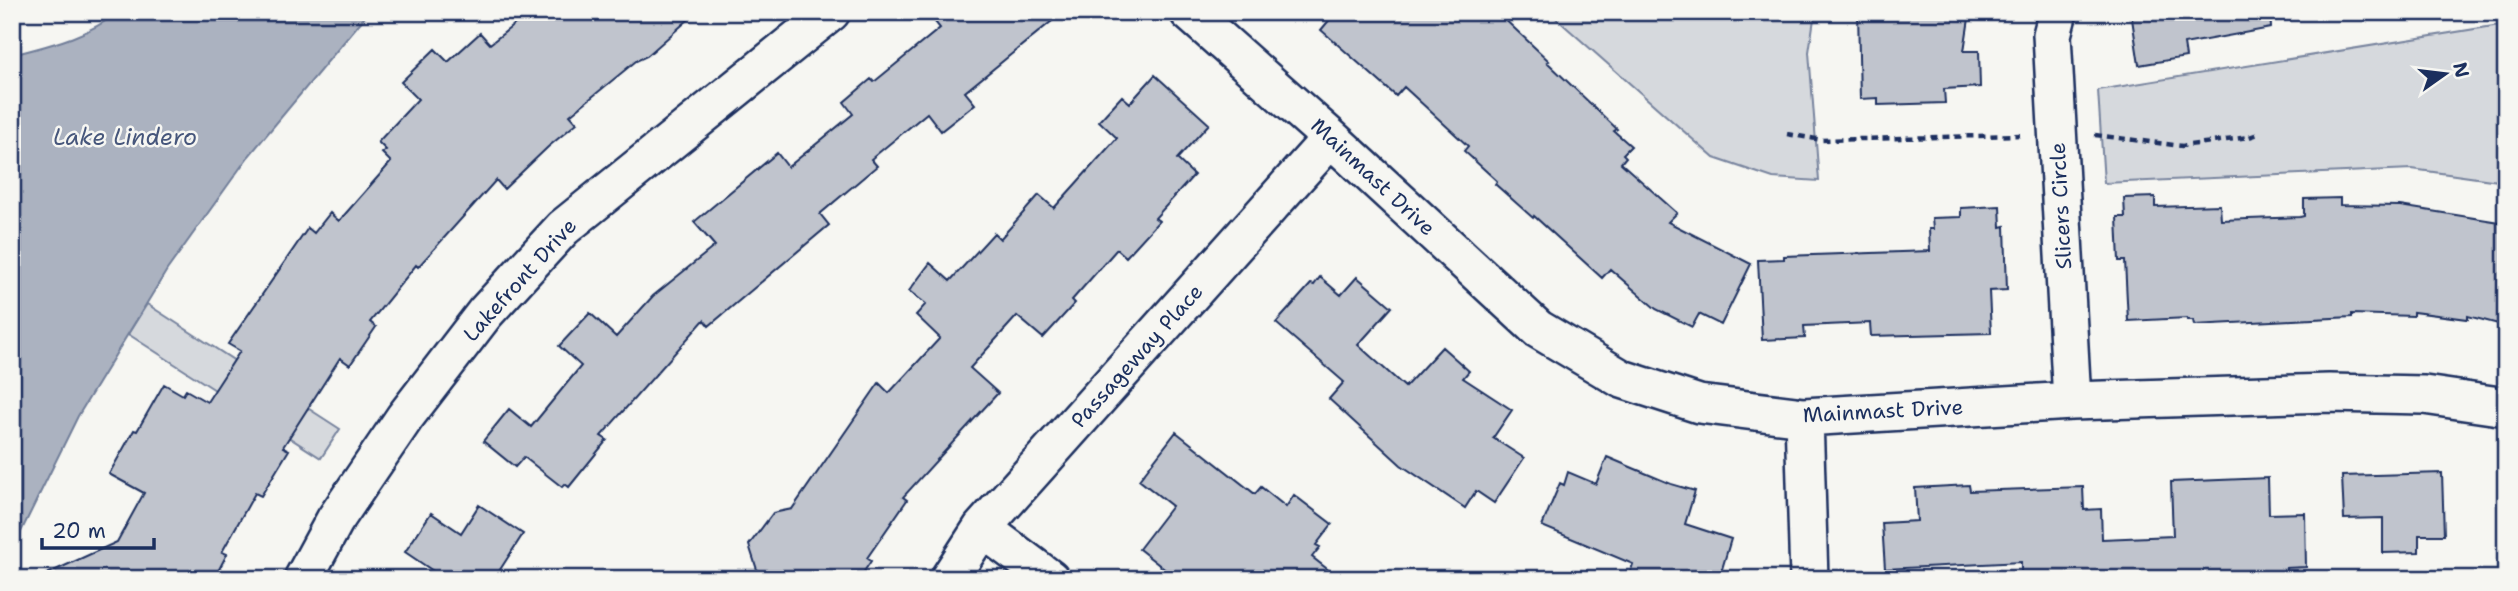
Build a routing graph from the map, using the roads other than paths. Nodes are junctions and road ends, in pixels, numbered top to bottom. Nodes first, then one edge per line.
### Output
1 (831, 12) edge
2 (1189, 12) edge
3 (2058, 12) edge
4 (1331, 138) junction
5 (2072, 401) junction
6 (2506, 407) edge
7 (1804, 417) junction
8 (982, 528) junction
9 (303, 579) edge
10 (949, 579) edge
11 (1050, 579) edge
12 (1809, 579) edge

1 - 9 street, Lakefront Drive
2 - 4 street, Mainmast Drive
3 - 5 street, Slicers Circle
4 - 7 street, Mainmast Drive
4 - 8 street, Passageway Place
5 - 6 street, Mainmast Drive
5 - 7 street, Mainmast Drive
7 - 12 street
8 - 10 street, Passageway Place
8 - 11 street

